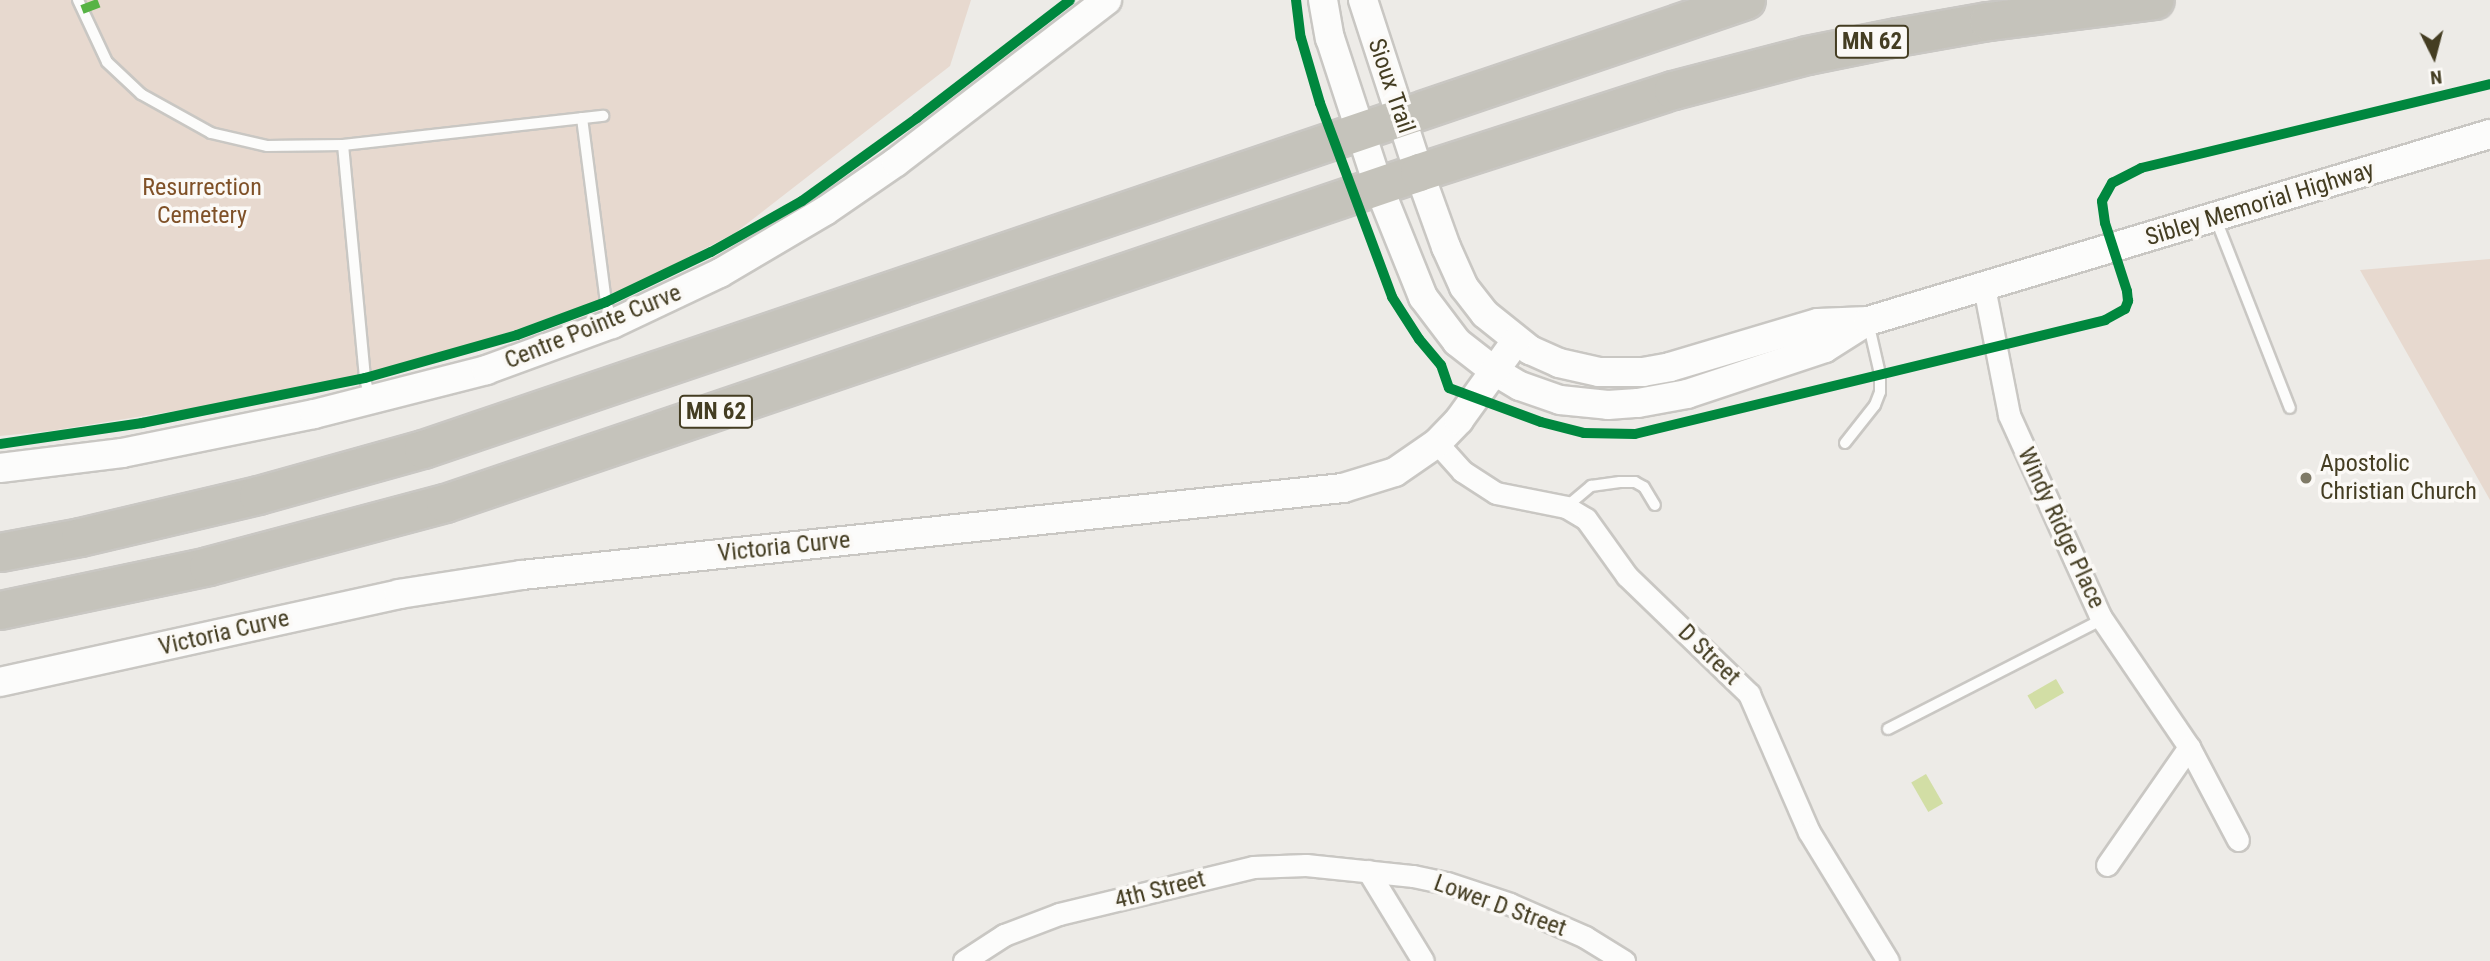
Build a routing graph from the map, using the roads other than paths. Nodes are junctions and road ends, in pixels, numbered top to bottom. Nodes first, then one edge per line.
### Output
1 (78, 0) edge
2 (1107, 0) edge
3 (1323, 0) edge
4 (1363, 0) edge
5 (1746, 0) edge
6 (2155, 0) edge
7 (603, 116) dead end
8 (1403, 116) junction
9 (582, 118) junction
10 (1361, 130) junction
11 (2490, 134) edge
12 (343, 145) junction
13 (1419, 172) junction
14 (1378, 185) junction
15 (2215, 217) junction
16 (1984, 287) junction
17 (1868, 321) junction
18 (612, 324) junction
19 (1516, 341) junction
20 (1493, 370) junction
21 (370, 401) junction
22 (2290, 408) dead end
23 (1437, 443) junction
24 (1845, 443) dead end
25 (0, 468) edge
26 (1655, 505) dead end
27 (1566, 507) junction
28 (0, 552) edge
29 (0, 610) edge
30 (2103, 619) junction
31 (0, 682) edge
32 (1888, 729) dead end
33 (2189, 747) junction
34 (2238, 840) dead end
35 (2107, 865) dead end
36 (1368, 871) junction
37 (964, 961) edge
38 (1423, 961) edge
39 (1624, 961) edge
40 (1888, 961) edge

1 - 12 lane
2 - 18 street, Centre Pointe Curve
3 - 10 street, Sioux Trail
4 - 8 street, Sioux Trail
5 - 8 highway, MN 62
6 - 13 highway, MN 62
7 - 9 lane
8 - 10 highway, MN 62
8 - 13 street, Sioux Trail
9 - 12 lane
9 - 18 lane
10 - 14 street, Sioux Trail
10 - 28 highway, MN 62
11 - 15 street, Sibley Memorial Highway
12 - 21 lane
13 - 14 highway, MN 62
13 - 19 street, Sioux Trail
14 - 20 street, Sioux Trail
14 - 29 highway, MN 62
15 - 16 street, Sibley Memorial Highway
15 - 22 lane
16 - 17 street, Sibley Memorial Highway
16 - 30 street, Windy Ridge Place
17 - 19 street, Sioux Trail
17 - 20 street, Sioux Trail
17 - 24 lane
18 - 21 street, Centre Pointe Curve
19 - 20 street, Victoria Curve
20 - 23 street, Victoria Curve
21 - 25 street, Centre Pointe Curve
23 - 27 street, D Street
23 - 31 street, Victoria Curve
26 - 27 lane
27 - 40 street, D Street
30 - 32 lane
30 - 33 street, Windy Ridge Place
33 - 34 street, Windy Ridge Place
33 - 35 street
36 - 37 street, 4th Street
36 - 38 street
36 - 39 street, Lower D Street

